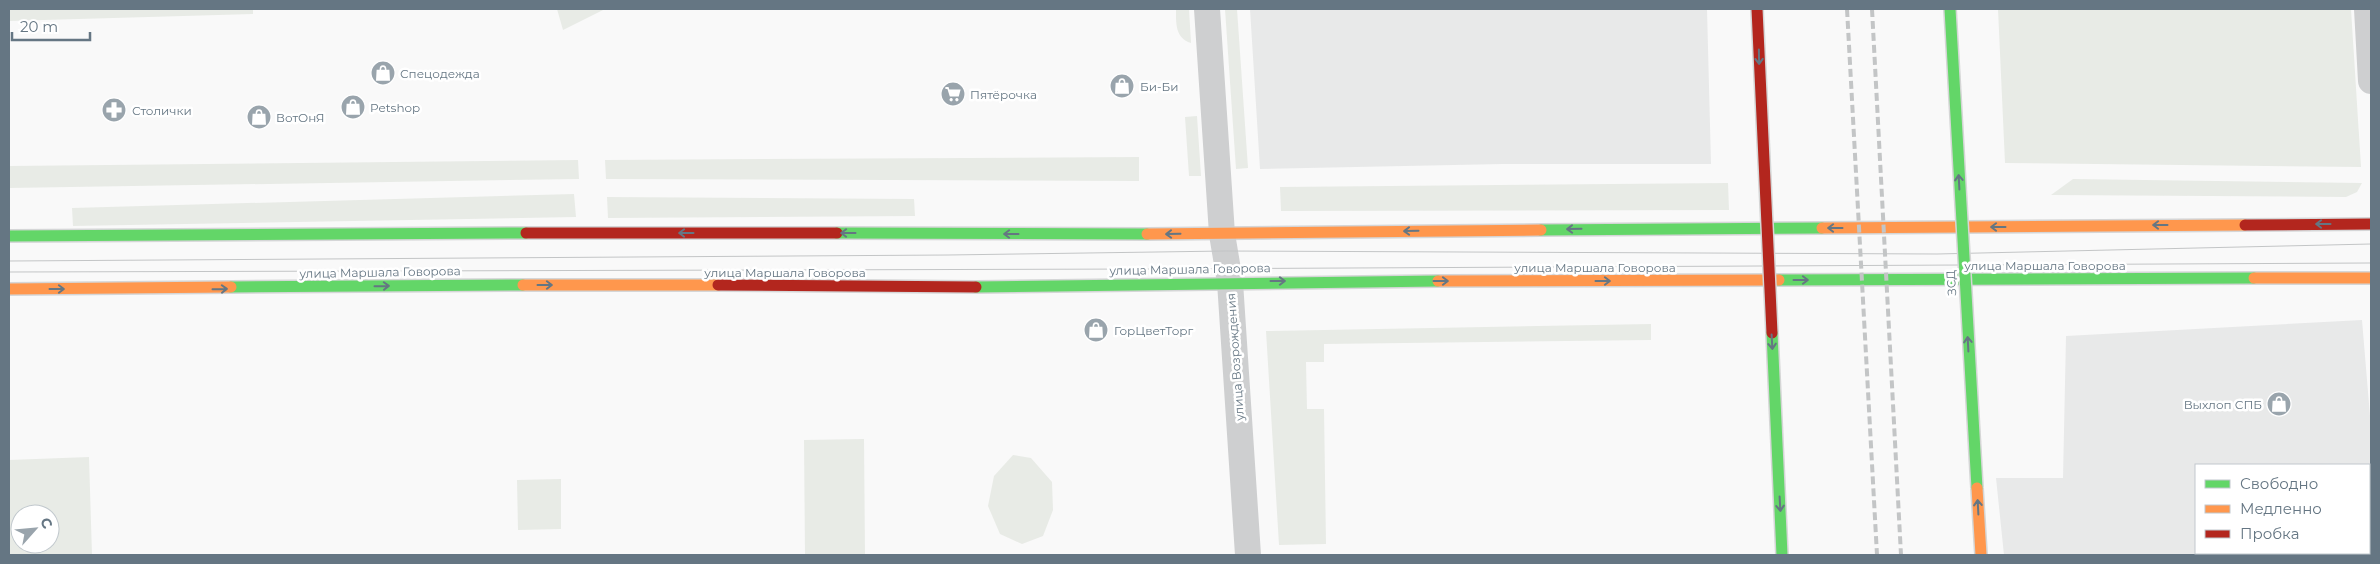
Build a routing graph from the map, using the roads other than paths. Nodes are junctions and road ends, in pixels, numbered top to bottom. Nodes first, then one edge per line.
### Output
1 (1207, 9) edge
2 (1757, 9) edge
3 (1950, 9) edge
4 (2366, 9) edge
5 (2371, 81) edge
6 (2371, 224) edge
7 (1222, 234) junction
8 (9, 236) edge
9 (2371, 278) edge
10 (1230, 282) junction
11 (9, 289) edge
12 (1248, 555) edge
13 (1782, 555) edge
14 (1981, 555) edge

1 - 7 street, улица Возрождения
2 -> 13 main road, bridge
14 -> 3 main road, ЗСД, bridge
4 - 5 street
6 -> 7 main road
7 -> 8 main road
7 - 10 street, улица Возрождения
10 -> 9 main road, улица Маршала Говорова
11 -> 10 main road, улица Маршала Говорова
10 - 12 street, улица Возрождения

